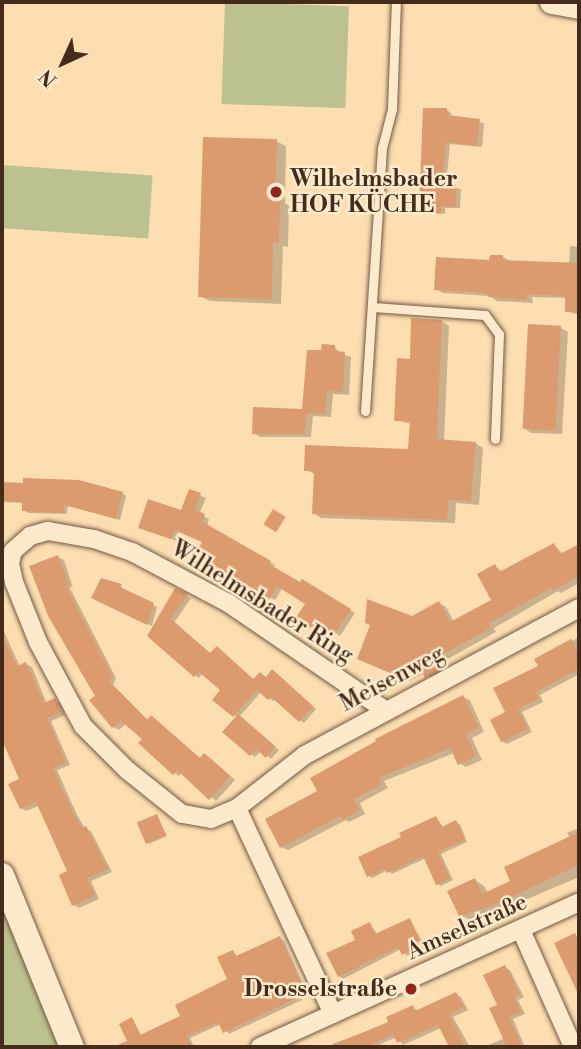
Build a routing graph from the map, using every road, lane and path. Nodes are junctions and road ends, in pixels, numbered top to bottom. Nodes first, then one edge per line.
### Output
1 (396, 2) edge
2 (552, 2) edge
3 (579, 7) edge
4 (373, 307) junction
5 (365, 411) dead end
6 (495, 439) dead end
7 (579, 608) edge
8 (385, 710) junction
9 (237, 808) junction
10 (2, 875) edge
11 (579, 902) edge
12 (521, 930) junction
13 (333, 1014) junction
14 (294, 1040) edge
15 (72, 1047) edge
16 (260, 1047) edge
17 (573, 1047) edge

1 - 4 lane
2 - 3 street
4 - 5 lane
4 - 6 lane
7 - 8 street, Meisenweg
8 - 9 street, Meisenweg
8 - 9 street, Wilhelmsbader Ring
9 - 13 street
10 - 15 street
11 - 12 street, Amselstraße
12 - 13 street, Amselstraße
12 - 17 street
13 - 14 street, Amselstraße
14 - 16 street, Amselstraße

